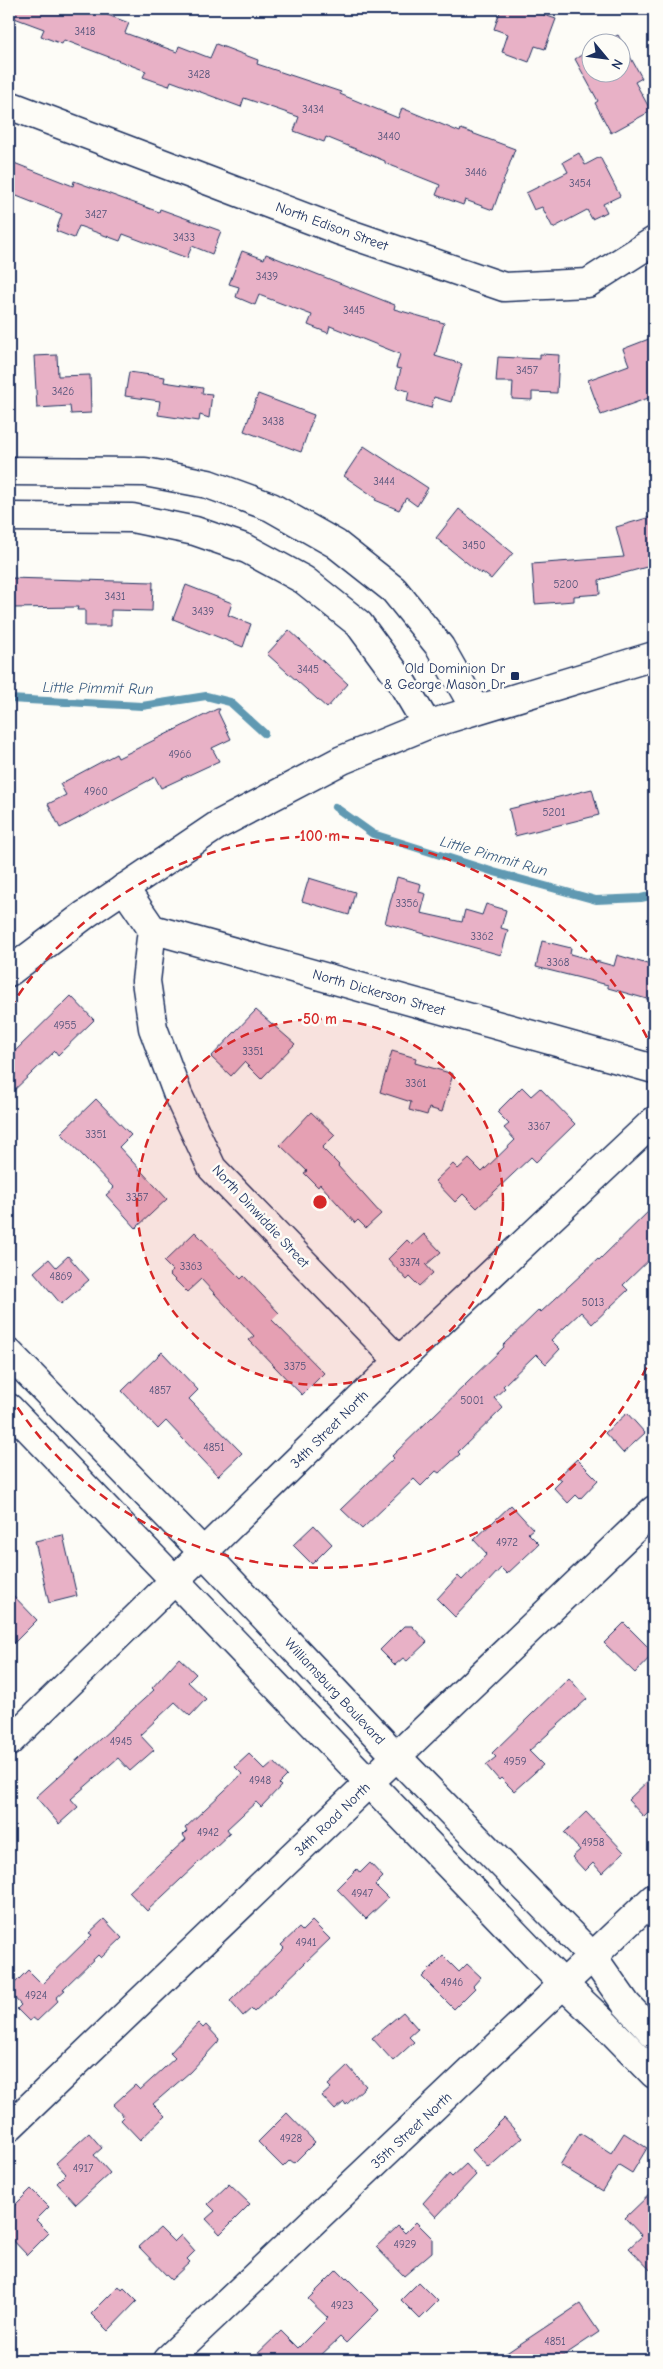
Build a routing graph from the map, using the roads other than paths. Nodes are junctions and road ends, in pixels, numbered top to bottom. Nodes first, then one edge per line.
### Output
1 (9, 105) edge
2 (654, 241) edge
3 (9, 471) edge
4 (9, 517) edge
5 (654, 656) edge
6 (475, 709) junction
7 (427, 724) junction
8 (124, 888) junction
9 (152, 929) junction
10 (9, 972) edge
11 (654, 1069) edge
12 (654, 1121) edge
13 (9, 1354) edge
14 (399, 1361) junction
15 (9, 1408) edge
16 (654, 1510) edge
17 (204, 1553) junction
18 (175, 1582) junction
19 (9, 1742) edge
20 (397, 1757) junction
21 (370, 1784) junction
22 (654, 1898) edge
23 (593, 1957) junction
24 (564, 1985) junction
25 (654, 2034) edge
26 (654, 2074) edge
27 (9, 2127) edge
28 (167, 2360) edge

1 - 2 street, North Edison Street
3 - 6 street
4 - 7 street
5 - 6 street
6 - 7 street
7 - 8 street
8 - 9 street
8 - 10 street
9 - 11 street, North Dickerson Street
9 - 14 street, North Dinwiddie Street
12 - 14 street, 34th Street North
13 - 17 street, Williamsburg Boulevard
14 - 17 street, 34th Street North
15 - 18 street
16 - 20 street, 34th Road North
17 - 18 street, 34th Street North
17 - 20 street, Williamsburg Boulevard
18 - 19 street, 34th Street North
18 - 21 street
20 - 21 street, 34th Road North
20 - 23 street, Williamsburg Boulevard
21 - 24 street
21 - 27 street, 34th Road North
22 - 23 street, 35th Street North
23 - 24 street, 35th Street North
23 - 25 street, Williamsburg Boulevard
24 - 26 street
24 - 28 street, 35th Street North

